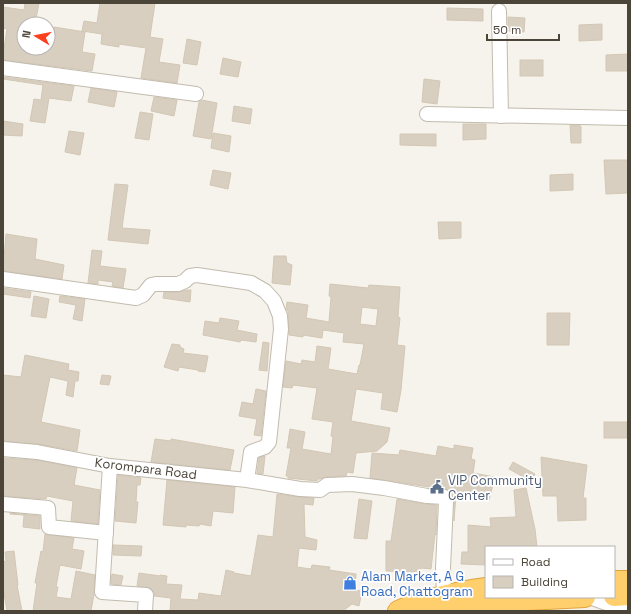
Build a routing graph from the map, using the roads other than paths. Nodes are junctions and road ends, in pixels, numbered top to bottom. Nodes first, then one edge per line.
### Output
1 (499, 12) dead end
2 (3, 68) edge
3 (196, 94) dead end
4 (427, 114) dead end
5 (501, 116) junction
6 (628, 118) edge
7 (3, 279) edge
8 (3, 449) edge
9 (110, 466) junction
10 (247, 480) junction
11 (3, 504) edge
12 (106, 533) junction
13 (615, 581) edge
14 (628, 581) edge
15 (485, 588) edge
16 (628, 595) edge
17 (615, 596) edge
18 (566, 598) edge
19 (592, 598) edge
20 (628, 603) edge
21 (442, 606) edge
22 (145, 611) edge
23 (399, 611) edge

1 - 5 street
2 - 3 street
4 - 5 street
5 - 6 street
7 - 10 street
8 - 9 street, Korompara Road
9 - 10 street, Korompara Road
9 - 12 street
10 - 21 street, Korompara Road
11 - 12 street
12 - 22 street
13 - 14 highway
15 - 21 highway
16 - 17 highway
18 - 21 highway
19 - 20 street
21 - 23 highway

